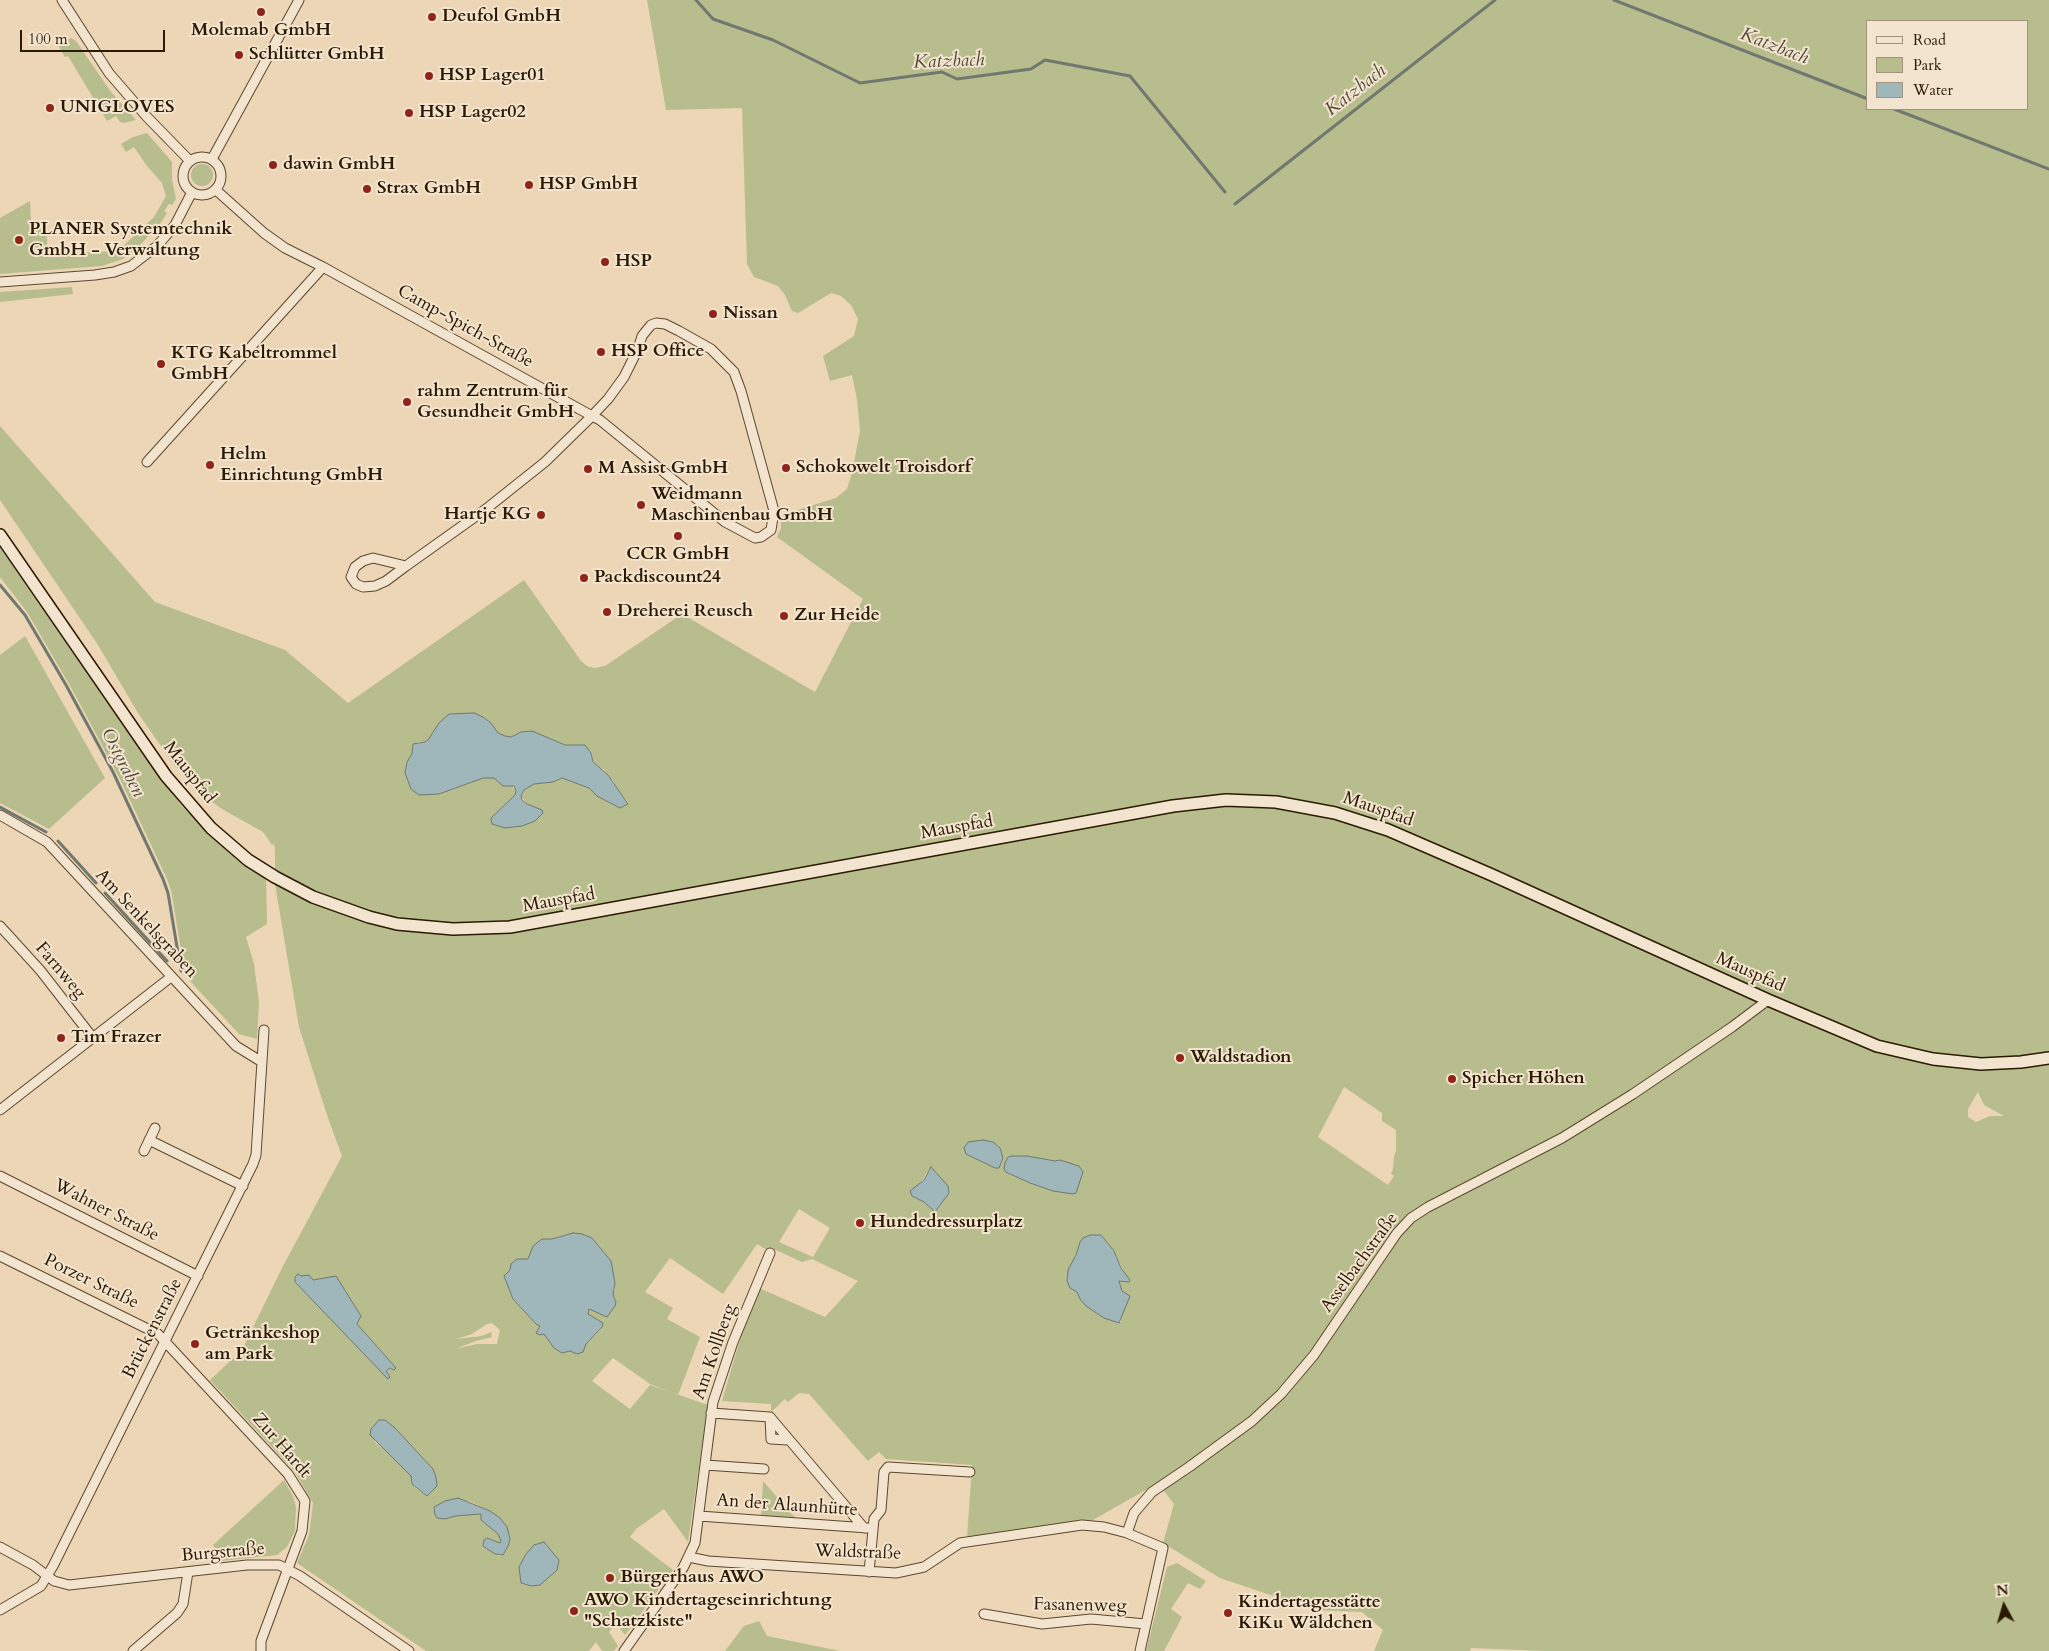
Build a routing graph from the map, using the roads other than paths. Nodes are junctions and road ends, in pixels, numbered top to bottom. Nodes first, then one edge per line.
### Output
1 (62, 0) edge
2 (299, 0) edge
3 (212, 159) junction
4 (190, 161) junction
5 (216, 190) junction
6 (192, 192) junction
7 (323, 268) junction
8 (0, 282) edge
9 (592, 416) junction
10 (147, 462) dead end
11 (0, 535) edge
12 (406, 566) junction
13 (0, 815) edge
14 (0, 926) edge
15 (171, 977) junction
16 (1768, 1000) junction
17 (264, 1030) dead end
18 (93, 1038) junction
19 (2049, 1058) edge
20 (262, 1062) junction
21 (0, 1110) edge
22 (156, 1128) dead end
23 (149, 1140) junction
24 (144, 1151) dead end
25 (0, 1176) edge
26 (244, 1186) junction
27 (770, 1253) dead end
28 (0, 1256) edge
29 (198, 1276) junction
30 (165, 1341) junction
31 (711, 1414) junction
32 (770, 1417) junction
33 (788, 1440) junction
34 (705, 1465) junction
35 (764, 1469) dead end
36 (970, 1472) dead end
37 (699, 1516) junction
38 (868, 1528) junction
39 (1127, 1533) junction
40 (0, 1547) edge
41 (689, 1557) junction
42 (287, 1568) junction
43 (188, 1572) junction
44 (870, 1572) junction
45 (46, 1576) junction
46 (0, 1610) edge
47 (984, 1614) dead end
48 (1146, 1624) junction
49 (133, 1651) edge
50 (261, 1651) edge
51 (409, 1651) edge
52 (624, 1651) edge
53 (1140, 1651) edge

1 - 4 street
2 - 3 street
3 - 4 street
3 - 5 street
4 - 6 street
5 - 6 street
5 - 7 street, Camp-Spich-Straße
6 - 8 street
7 - 9 street, Camp-Spich-Straße
7 - 10 street
9 - 9 street, Camp-Spich-Straße
9 - 12 street, Camp-Spich-Straße
11 - 16 street, Mauspfad
12 - 12 street, Camp-Spich-Straße
13 - 15 street, Am Senkelsgraben
14 - 18 street, Farnweg
15 - 18 street
15 - 20 street, Am Senkelsgraben
16 - 19 street, Mauspfad
16 - 39 street, Asselbachstraße
17 - 20 street, Brückenstraße
18 - 21 street
20 - 26 street, Brückenstraße
22 - 23 street
23 - 24 street
23 - 26 street
25 - 29 street, Wahner Straße
26 - 29 street, Brückenstraße
27 - 31 street, Am Kollberg
28 - 30 street, Porzer Straße
29 - 30 street, Brückenstraße
30 - 42 street, Zur Hardt
30 - 45 street, Brückenstraße
31 - 32 street
31 - 34 street, Am Kollberg
32 - 33 street
32 - 33 street
33 - 38 street
34 - 35 street
34 - 37 street, Am Kollberg
36 - 38 street
37 - 38 street, An der Alaunhütte
37 - 41 street, Am Kollberg
38 - 44 street
39 - 44 street, Waldstraße
39 - 48 street, Waldstraße
40 - 45 street, Burgstraße
41 - 44 street, Waldstraße
41 - 52 street
42 - 43 street, Burgstraße
42 - 50 street, Zur Hardt
42 - 51 street, Burgstraße
43 - 45 street, Burgstraße
43 - 49 street
45 - 46 street, Brückenstraße
47 - 48 street, Fasanenweg
48 - 53 street

